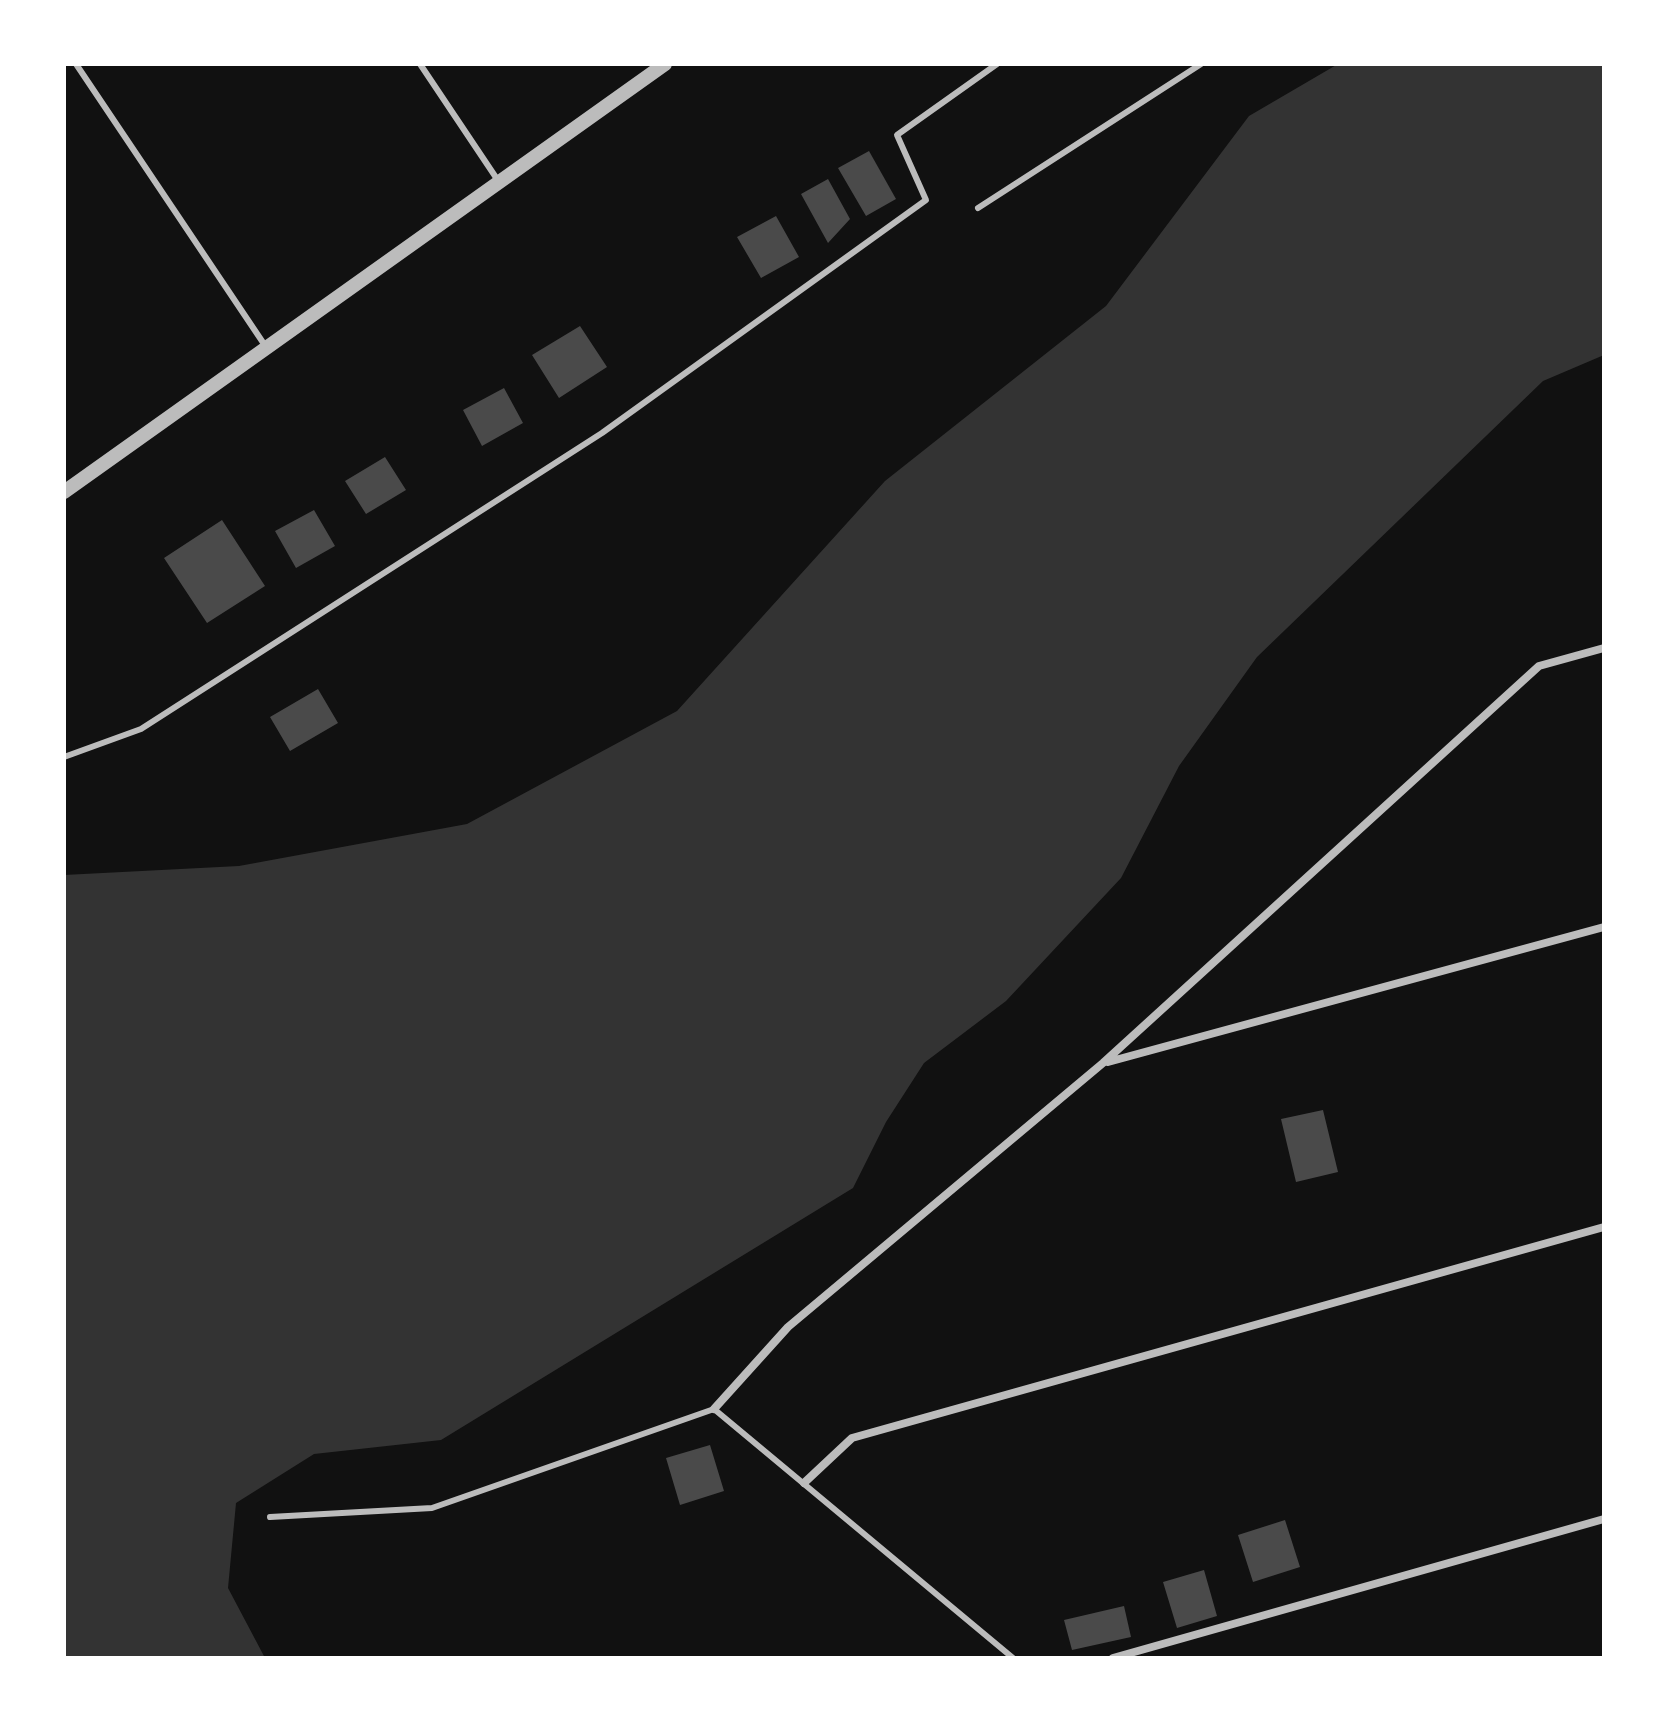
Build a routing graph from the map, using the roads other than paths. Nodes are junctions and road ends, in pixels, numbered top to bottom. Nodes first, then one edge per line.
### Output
1 (76, 64) edge
2 (420, 64) edge
3 (665, 64) edge
4 (997, 64) edge
5 (1201, 64) edge
6 (499, 182) junction
7 (978, 208) dead end
8 (266, 347) junction
9 (64, 492) edge
10 (1604, 648) edge
11 (64, 757) edge
12 (1604, 927) edge
13 (1103, 1063) junction
14 (1604, 1227) edge
15 (714, 1409) junction
16 (804, 1483) junction
17 (270, 1517) dead end
18 (1604, 1519) edge
19 (1013, 1658) edge
20 (1113, 1658) edge

1 - 8 lane
2 - 6 lane
3 - 6 street
4 - 11 lane
5 - 7 lane
6 - 8 street
8 - 9 street
10 - 13 street
12 - 13 street
13 - 15 street
14 - 16 street
15 - 16 lane
15 - 17 lane
16 - 19 lane
18 - 20 street

